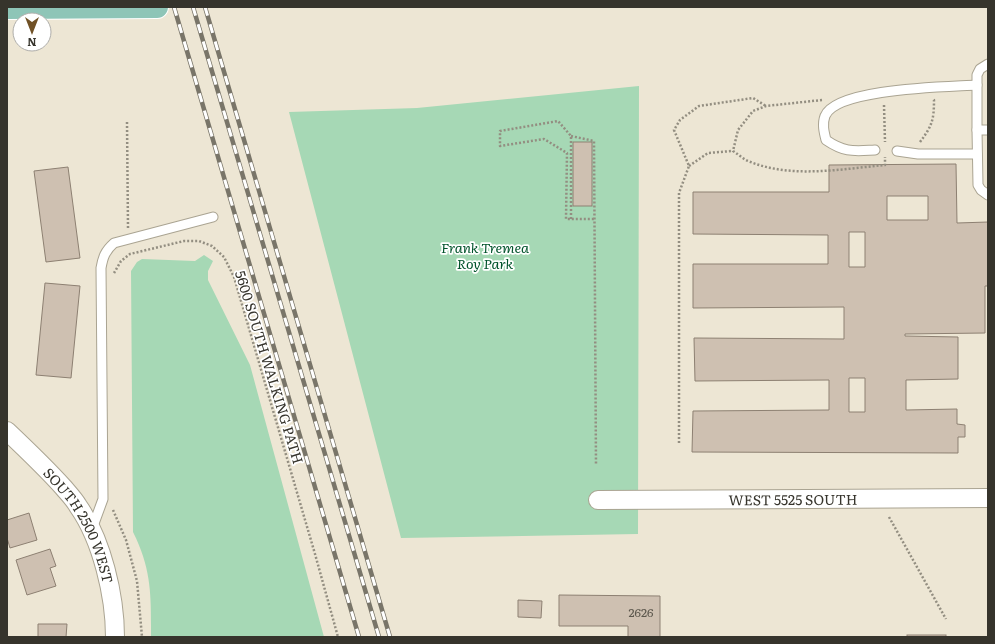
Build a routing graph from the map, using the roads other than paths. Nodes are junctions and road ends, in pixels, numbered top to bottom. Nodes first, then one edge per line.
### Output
1 (132, 7) edge
2 (157, 7) edge
3 (7, 8) edge
4 (988, 64) edge
5 (977, 85) junction
6 (977, 130) junction
7 (988, 130) edge
8 (880, 150) road end
9 (897, 151) dead end
10 (977, 154) junction
11 (988, 195) edge
12 (213, 217) dead end
13 (7, 430) edge
14 (988, 498) edge
15 (598, 500) dead end
16 (92, 529) junction
17 (115, 637) edge

1 - 2 main road
1 - 3 main road
4 - 5 lane
5 - 6 lane
5 - 8 lane
6 - 7 lane
6 - 10 lane
9 - 10 lane
10 - 11 lane
12 - 16 lane
13 - 16 street, SOUTH 2500 WEST
14 - 15 street, WEST 5525 SOUTH
16 - 17 street, SOUTH 2500 WEST

